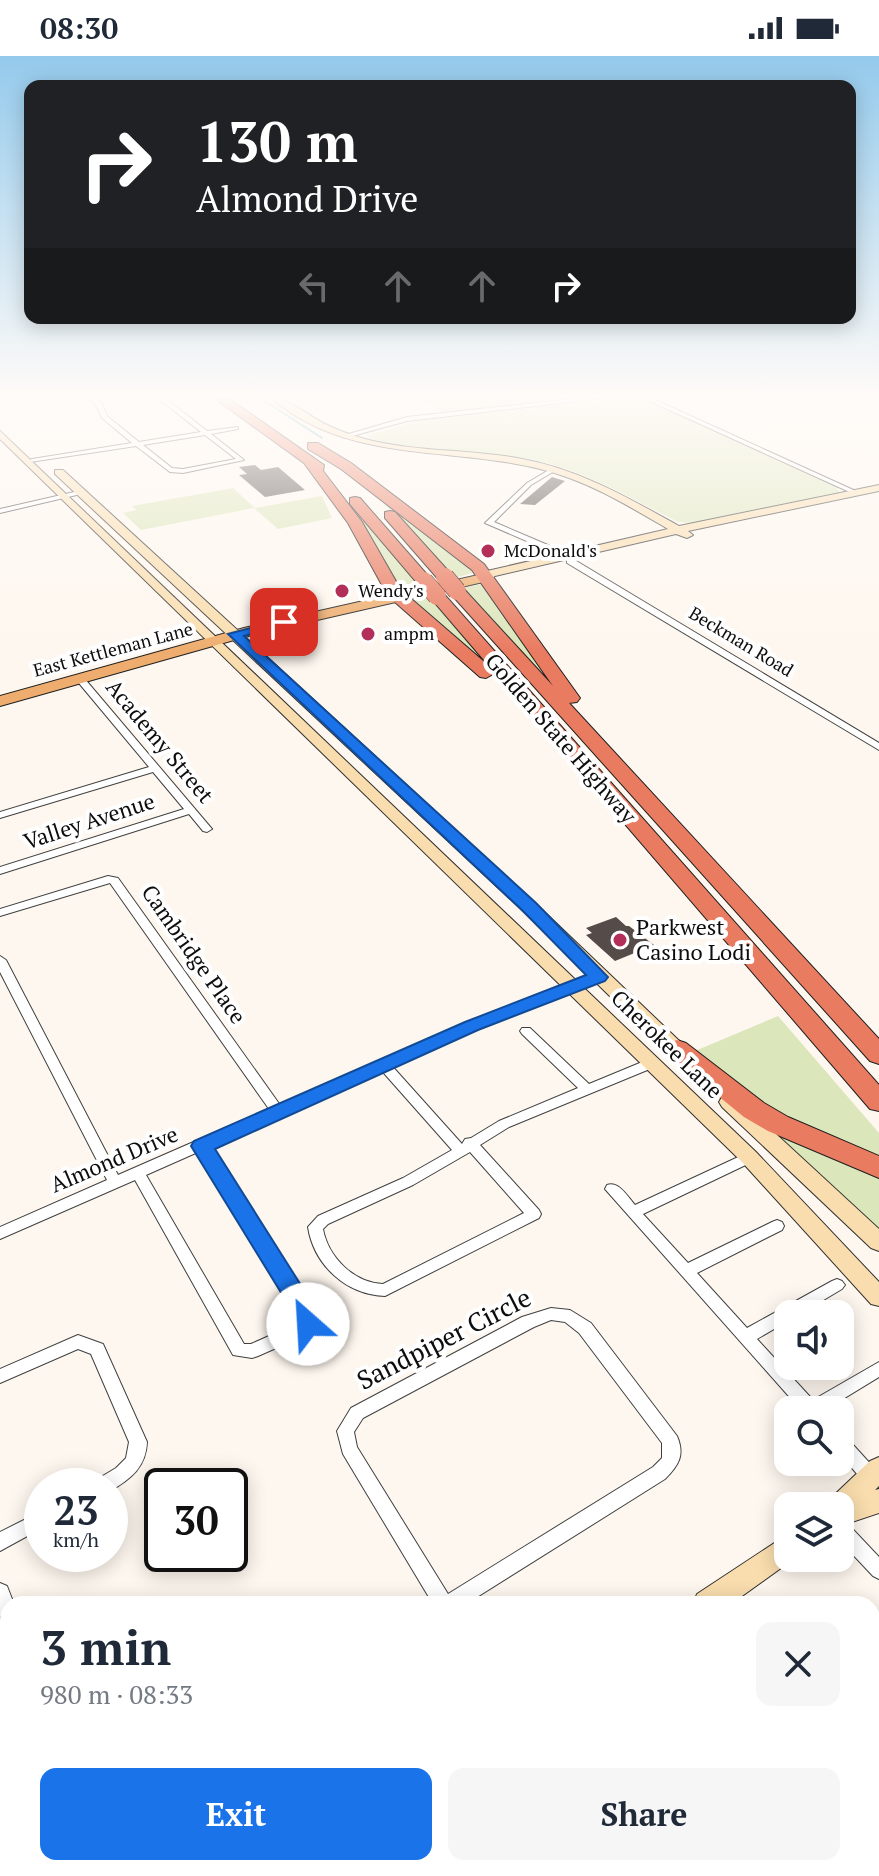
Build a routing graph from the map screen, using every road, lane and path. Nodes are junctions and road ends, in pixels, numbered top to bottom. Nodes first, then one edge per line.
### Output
1 (57, 483) edge
2 (70, 483) edge
3 (330, 483) edge
4 (338, 483) edge
5 (355, 483) edge
6 (368, 483) edge
7 (531, 483) edge
8 (589, 483) edge
9 (834, 483) edge
10 (879, 488) edge
11 (83, 492) junction
12 (856, 493) junction
13 (68, 496) junction
14 (0, 511) edge
15 (682, 532) junction
16 (576, 561) junction
17 (487, 577) junction
18 (398, 597) junction
19 (235, 634) junction
20 (214, 639) junction
21 (81, 680) junction
22 (0, 693) edge
23 (0, 701) edge
24 (879, 747) edge
25 (607, 755) junction
26 (370, 758) junction
27 (346, 765) junction
28 (585, 765) junction
29 (156, 768) junction
30 (191, 810) junction
31 (0, 815) edge
32 (207, 829) dead end
33 (0, 871) edge
34 (0, 913) edge
35 (0, 960) edge
36 (599, 977) junction
37 (573, 986) junction
38 (526, 1031) dead end
39 (677, 1049) junction
40 (879, 1055) edge
41 (652, 1063) junction
42 (384, 1065) junction
43 (588, 1090) junction
44 (879, 1102) edge
45 (278, 1112) junction
46 (202, 1146) junction
47 (465, 1146) junction
48 (749, 1157) junction
49 (879, 1168) edge
50 (138, 1173) junction
51 (115, 1182) junction
52 (612, 1189) dead end
53 (634, 1212) junction
54 (777, 1226) dead end
55 (0, 1233) edge
56 (879, 1242) edge
57 (687, 1271) junction
58 (837, 1285) dead end
59 (879, 1297) edge
60 (746, 1337) junction
61 (879, 1369) edge
62 (0, 1376) edge
63 (799, 1396) edge
64 (834, 1396) edge
65 (854, 1454) edge
66 (128, 1469) edge
67 (874, 1472) edge
68 (854, 1493) edge
69 (879, 1501) edge
70 (854, 1509) edge
71 (24, 1529) edge
72 (0, 1542) edge
73 (854, 1543) edge
74 (774, 1557) edge
75 (879, 1570) edge
76 (441, 1596) edge
77 (459, 1596) edge
78 (718, 1596) edge

1 - 13 main road, Cherokee Lane
2 - 11 main road, Cherokee Lane
3 - 18 highway
4 - 28 highway, Golden State Highway, bridge
5 - 25 highway, Golden State Highway
6 - 17 highway
7 - 16 street, Beckman Road
8 - 15 main road
9 - 12 street
10 - 12 main road, East Kettleman Lane
11 - 13 street
11 - 19 main road, Cherokee Lane
12 - 15 main road, East Kettleman Lane
13 - 14 street
13 - 20 main road, Cherokee Lane
15 - 16 main road, East Kettleman Lane
15 - 16 main road, East Kettleman Lane
16 - 17 main road, East Kettleman Lane
16 - 17 main road, East Kettleman Lane
16 - 24 street, Beckman Road
17 - 18 main road, East Kettleman Lane
17 - 25 highway
18 - 19 main road, East Kettleman Lane
18 - 28 highway
19 - 20 main road, East Kettleman Lane
19 - 26 main road, Cherokee Lane
20 - 21 main road, East Kettleman Lane
20 - 22 main road, East Kettleman Lane
20 - 27 main road, Cherokee Lane
21 - 23 main road, East Kettleman Lane
21 - 29 street, Academy Street
25 - 40 highway, Golden State Highway
26 - 27 main road
26 - 36 main road, Cherokee Lane
27 - 37 main road, Cherokee Lane
28 - 44 highway, Golden State Highway
29 - 30 street, Academy Street
29 - 31 street
30 - 32 street, Academy Street
30 - 33 street, Valley Avenue
34 - 45 street, Cambridge Place
35 - 51 street
36 - 37 street, Almond Drive
36 - 39 main road, Cherokee Lane
37 - 41 main road, Cherokee Lane
37 - 42 street, Almond Drive
38 - 43 street
39 - 49 highway
39 - 56 main road, Cherokee Lane
41 - 43 street
41 - 48 main road, Cherokee Lane
42 - 45 street, Almond Drive
42 - 47 street
43 - 47 street
45 - 46 street, Almond Drive
46 - 50 street, Almond Drive
46 - 50 street
47 - 47 street
48 - 53 street
48 - 59 main road, Cherokee Lane
50 - 51 street, Almond Drive
51 - 55 street, Almond Drive
52 - 53 street
53 - 57 street
54 - 57 street
57 - 60 street
58 - 60 street
60 - 63 street
61 - 64 street
62 - 66 street
65 - 67 street
67 - 68 main road
69 - 70 main road
71 - 72 street
73 - 75 street
74 - 78 main road
76 - 77 street, Sandpiper Circle

